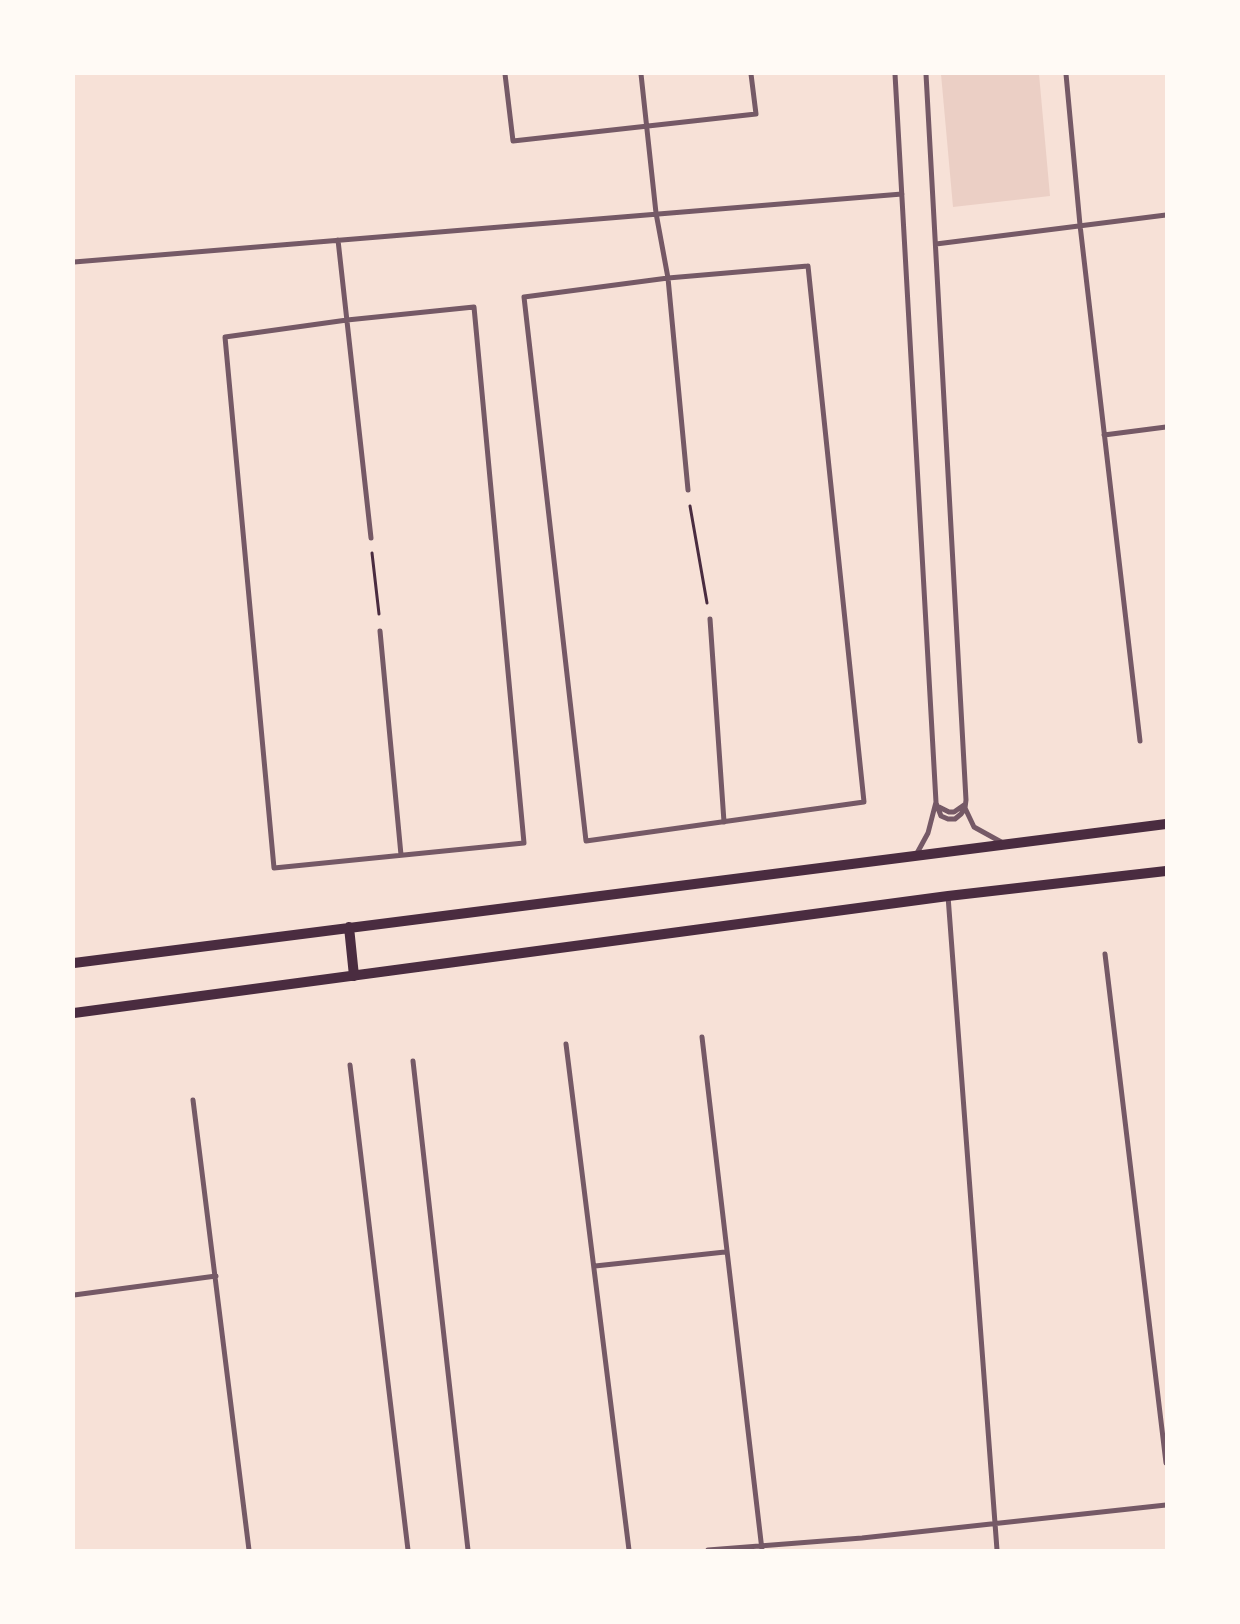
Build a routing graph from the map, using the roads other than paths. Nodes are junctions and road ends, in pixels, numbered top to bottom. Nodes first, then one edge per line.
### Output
1 (505, 74) edge
2 (641, 74) edge
3 (752, 74) edge
4 (895, 74) edge
5 (926, 74) edge
6 (1066, 74) edge
7 (647, 126) junction
8 (902, 194) junction
9 (656, 212) junction
10 (1166, 215) edge
11 (1080, 226) junction
12 (338, 240) junction
13 (936, 244) junction
14 (74, 262) edge
15 (668, 278) junction
16 (347, 320) junction
17 (1166, 427) edge
18 (1104, 435) junction
19 (688, 490) road end
20 (370, 538) road end
21 (710, 619) road end
22 (380, 632) road end
23 (1140, 741) dead end
24 (966, 800) junction
25 (936, 802) junction
26 (964, 808) junction
27 (724, 822) junction
28 (1166, 824) edge
29 (1003, 843) junction
30 (401, 855) junction
31 (915, 856) junction
32 (1166, 870) edge
33 (948, 896) junction
34 (349, 928) junction
35 (1105, 954) dead end
36 (74, 963) edge
37 (354, 976) junction
38 (74, 1013) edge
39 (702, 1036) dead end
40 (566, 1044) dead end
41 (413, 1061) dead end
42 (350, 1065) dead end
43 (193, 1100) dead end
44 (725, 1252) junction
45 (595, 1266) junction
46 (216, 1276) junction
47 (74, 1296) edge
48 (1166, 1463) edge
49 (1166, 1505) edge
50 (997, 1524) junction
51 (762, 1548) edge
52 (249, 1550) edge
53 (408, 1550) edge
54 (468, 1550) edge
55 (629, 1550) edge
56 (708, 1550) edge
57 (997, 1550) edge

1 - 7 street
2 - 7 street
3 - 7 street
4 - 8 street
5 - 13 street
6 - 11 street
7 - 9 street
8 - 9 street
8 - 25 street
9 - 12 street
9 - 15 street
10 - 11 street
11 - 13 street
11 - 18 street
12 - 14 street
12 - 16 street
13 - 24 street
15 - 19 street
15 - 27 street
15 - 27 street
16 - 20 street
16 - 30 street
16 - 30 street
17 - 18 street
18 - 23 street
21 - 27 street
22 - 30 street
24 - 25 street
24 - 26 street
25 - 26 street
25 - 31 street
26 - 29 street
28 - 29 main road
29 - 31 main road
31 - 34 main road
32 - 33 main road
33 - 37 main road
33 - 50 street
34 - 36 main road
34 - 37 main road
35 - 48 street
37 - 38 main road
39 - 44 street
40 - 45 street
41 - 54 street
42 - 53 street
43 - 46 street
44 - 45 street
44 - 51 street
45 - 55 street
46 - 47 street
46 - 52 street
49 - 50 street
50 - 51 street
50 - 57 street
51 - 56 street

